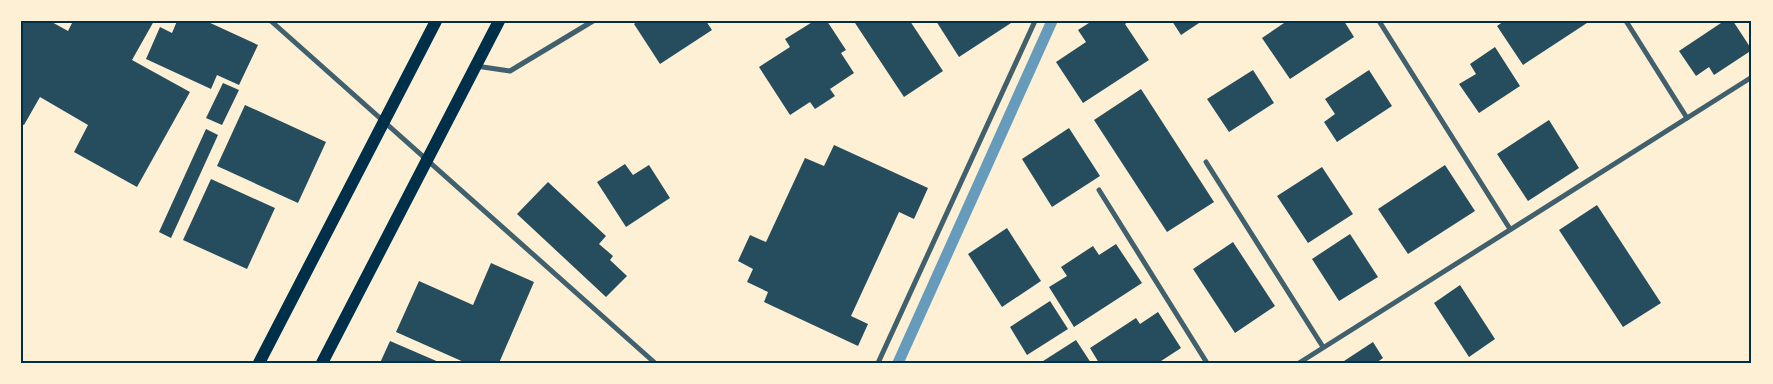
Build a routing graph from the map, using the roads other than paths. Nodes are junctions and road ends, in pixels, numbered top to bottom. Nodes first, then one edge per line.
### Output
1 (271, 21) edge
2 (436, 21) edge
3 (499, 21) edge
4 (593, 21) edge
5 (1035, 21) edge
6 (1379, 21) edge
7 (1626, 21) edge
8 (476, 66) junction
9 (1752, 77) edge
10 (1687, 118) junction
11 (384, 121) junction
12 (427, 160) junction
13 (1206, 162) dead end
14 (1099, 190) dead end
15 (1510, 229) junction
16 (1323, 347) junction
17 (259, 363) edge
18 (322, 363) edge
19 (655, 363) edge
20 (878, 363) edge
21 (1207, 363) edge
22 (1299, 363) edge

1 - 11 street
2 - 11 main road
3 - 8 main road
4 - 8 street
5 - 20 street
6 - 15 street
7 - 10 street
8 - 12 main road
9 - 10 street
10 - 15 street
11 - 12 street
11 - 17 main road
12 - 18 main road
12 - 19 street
13 - 16 street
14 - 21 street
15 - 16 street
16 - 22 street

